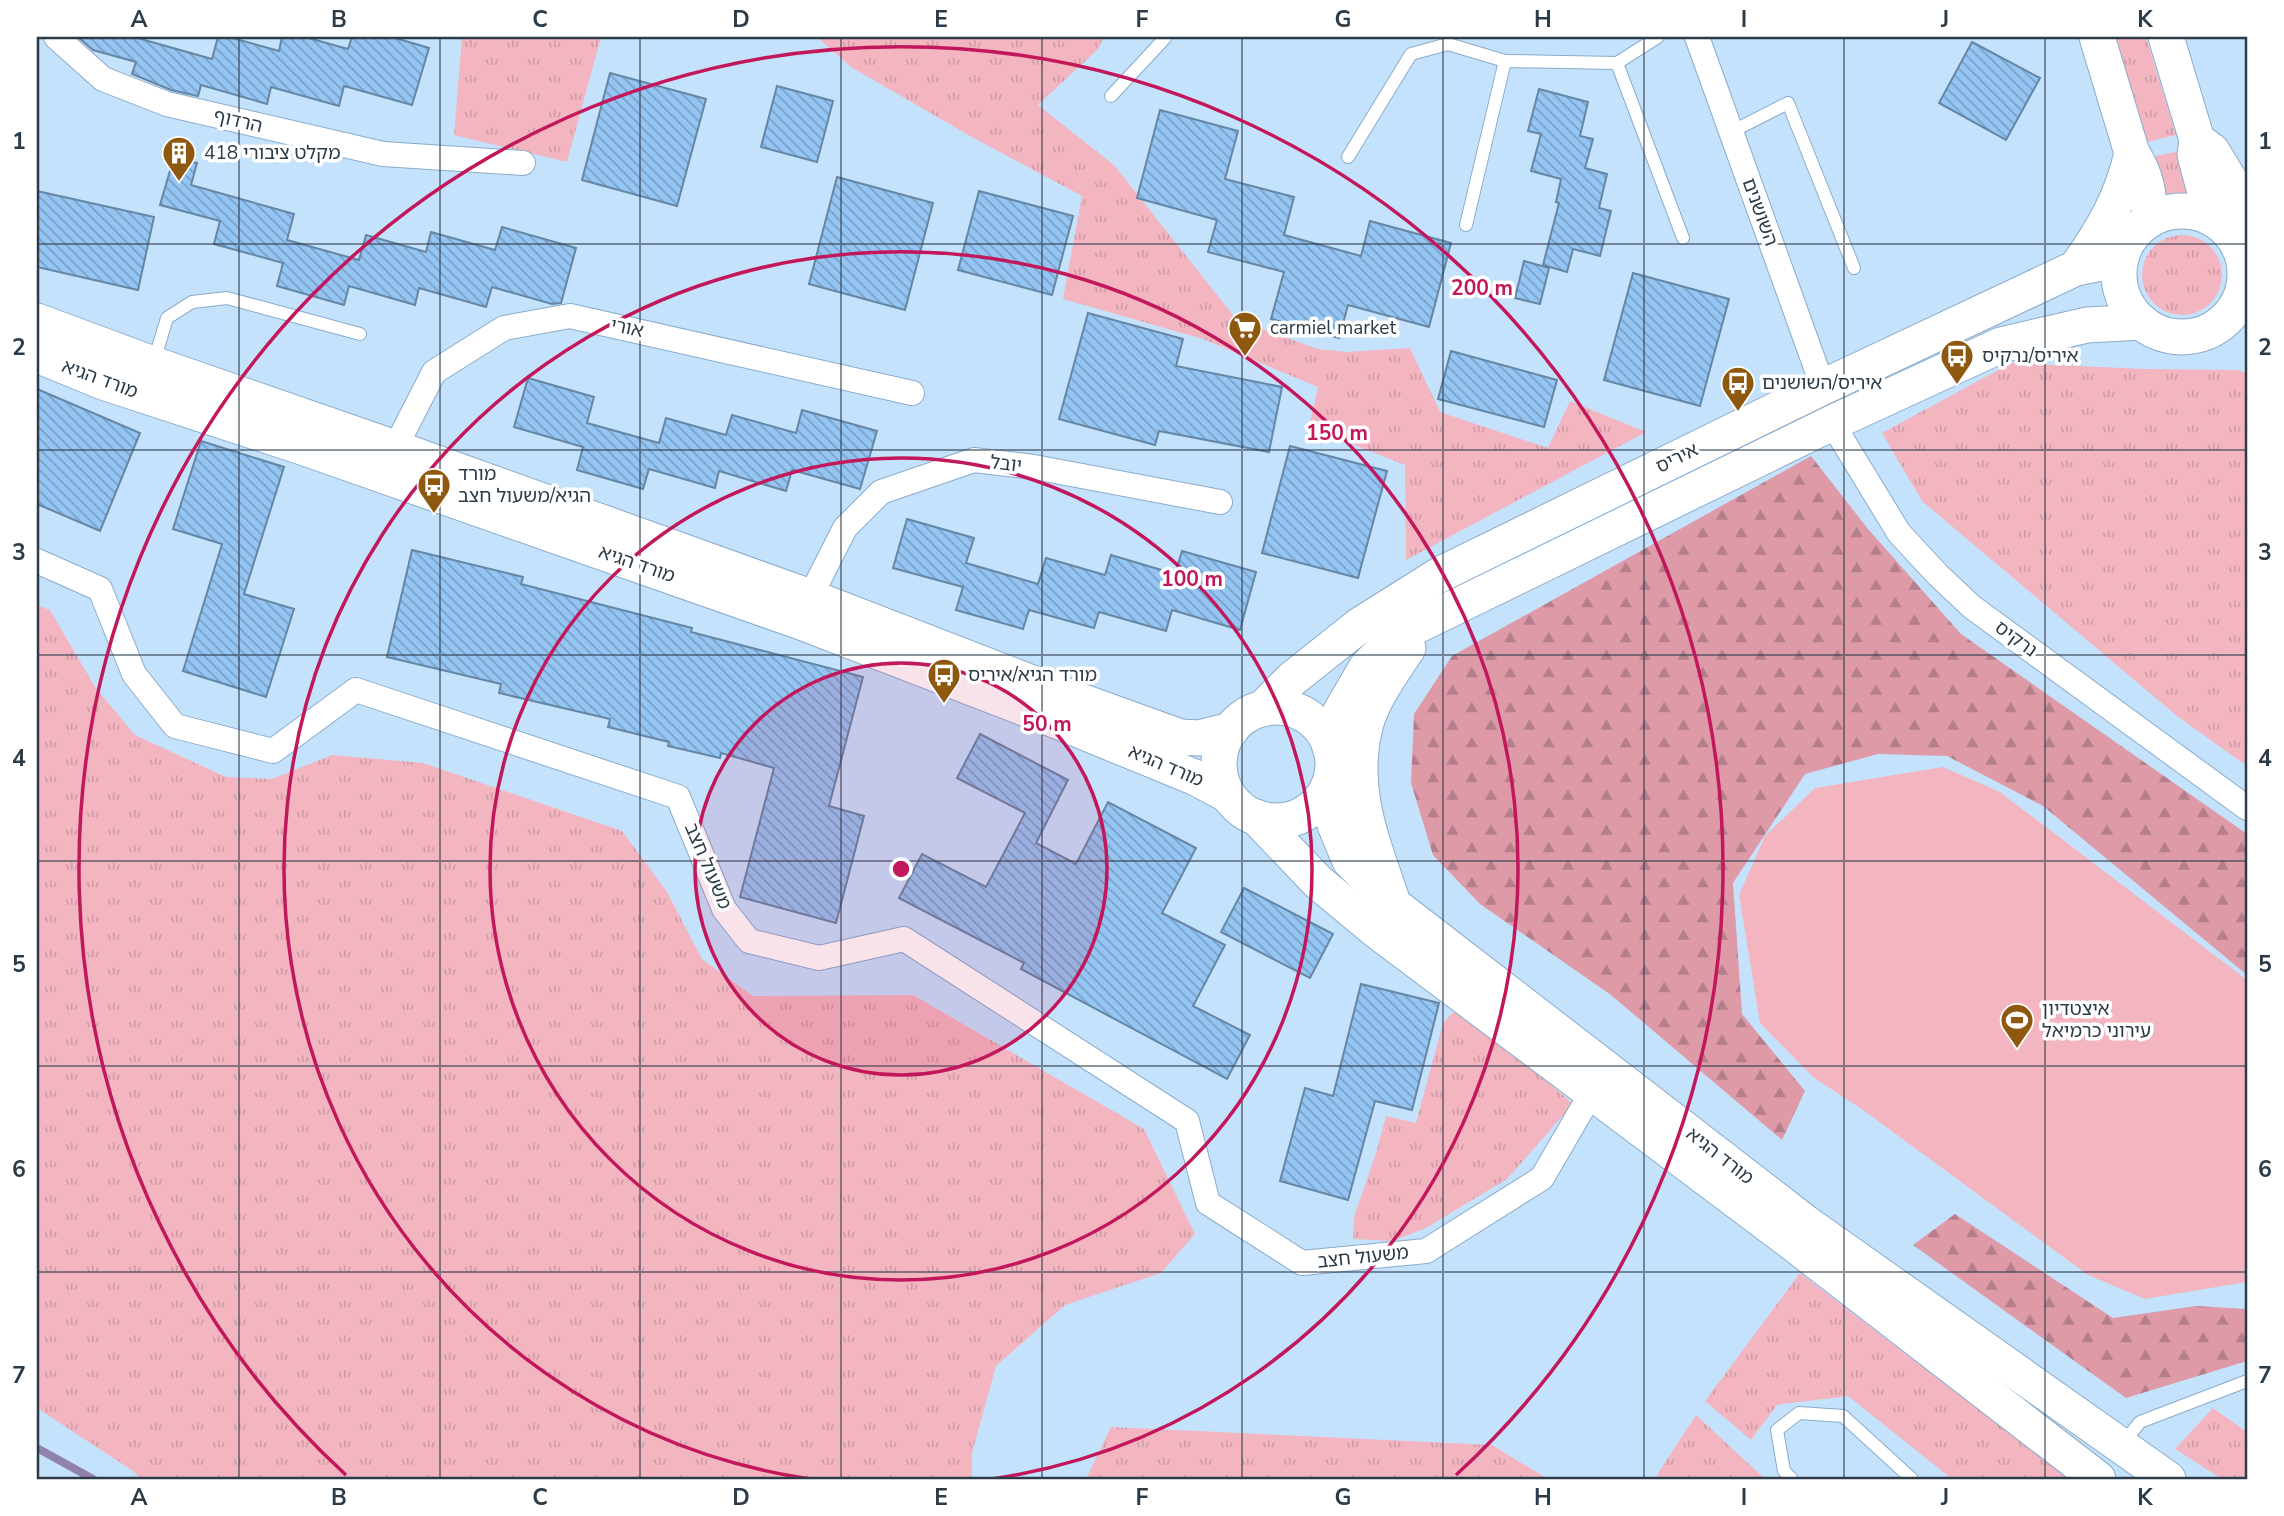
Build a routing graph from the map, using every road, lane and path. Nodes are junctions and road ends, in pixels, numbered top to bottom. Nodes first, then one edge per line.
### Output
1 (57, 37) edge
2 (1166, 37) edge
3 (1658, 37) edge
4 (1696, 37) edge
5 (2097, 37) edge
6 (2166, 37) edge
7 (1505, 61) junction
8 (1618, 63) junction
9 (1111, 96) dead end
10 (1731, 132) junction
11 (2132, 153) junction
12 (1348, 158) dead end
13 (523, 163) dead end
14 (2149, 220) junction
15 (1466, 225) dead end
16 (2236, 228) edge
17 (1683, 238) dead end
18 (2121, 259) junction
19 (1854, 268) dead end
20 (2076, 268) junction
21 (37, 321) edge
22 (2142, 322) junction
23 (2232, 330) edge
24 (360, 334) dead end
25 (37, 355) edge
26 (153, 364) junction
27 (1824, 387) junction
28 (912, 393) dead end
29 (1832, 423) junction
30 (395, 448) junction
31 (1220, 502) dead end
32 (37, 561) edge
33 (810, 597) junction
34 (1435, 615) junction
35 (1262, 709) junction
36 (1231, 730) junction
37 (1330, 748) junction
38 (1328, 787) junction
39 (1228, 795) junction
40 (2247, 808) edge
41 (1256, 817) junction
42 (1394, 905) junction
43 (1592, 1092) junction
44 (2247, 1381) edge
45 (2121, 1446) junction
46 (1792, 1479) edge
47 (1912, 1479) edge
48 (2098, 1479) edge
49 (2168, 1479) edge

1 - 13 street, הרדוף
2 - 9 lane
3 - 8 lane
4 - 10 street, השושנים
5 - 11 street
6 - 16 street
7 - 8 lane
7 - 12 lane
7 - 15 lane
8 - 17 lane
10 - 19 lane
10 - 27 street, השושנים
11 - 14 street
11 - 20 street
14 - 16 street
14 - 18 street
16 - 23 street
18 - 20 street, איריס
18 - 22 street
20 - 27 street, איריס
21 - 26 street, מורד הגיא
22 - 23 street
22 - 29 street, איריס
24 - 26 lane
25 - 39 street, מורד הגיא
26 - 30 street, מורד הגיא
27 - 35 street, איריס
28 - 30 street, אורי
29 - 34 street, איריס
29 - 40 street, נרקיס
30 - 33 street, מורד הגיא
31 - 33 street, יובל
32 - 43 street, משעול חצב
33 - 36 street, מורד הגיא
34 - 37 street, איריס
34 - 42 street
35 - 36 street
35 - 37 street
36 - 39 street
37 - 38 street
38 - 41 street
38 - 42 street, מורד הגיא
39 - 41 street
41 - 43 street, מורד הגיא
42 - 45 street, מורד הגיא
43 - 48 street, מורד הגיא
44 - 45 lane
45 - 49 street, מורד הגיא
46 - 47 lane

